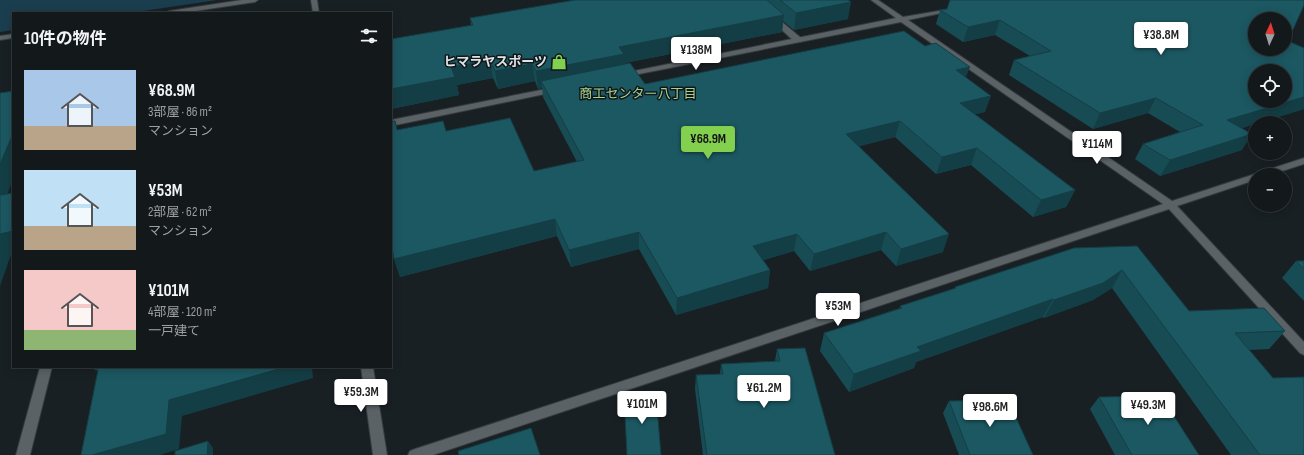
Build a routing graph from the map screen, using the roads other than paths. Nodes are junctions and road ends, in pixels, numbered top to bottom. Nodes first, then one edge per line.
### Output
1 (255, 0) edge
2 (314, 0) edge
3 (752, 0) edge
4 (874, 0) edge
5 (960, 7) edge
6 (176, 12) edge
7 (316, 12) edge
8 (902, 19) junction
9 (12, 36) edge
10 (0, 38) edge
11 (798, 40) junction
12 (618, 76) edge
13 (563, 88) edge
14 (392, 123) edge
15 (1304, 161) edge
16 (1282, 168) edge
17 (1248, 179) edge
18 (1170, 204) junction
19 (1304, 350) edge
20 (46, 368) edge
21 (367, 368) edge
22 (23, 455) edge
23 (380, 455) edge
24 (415, 455) edge

1 - 6 street
2 - 7 street
3 - 11 street
4 - 8 street
5 - 8 street
8 - 11 street
8 - 18 street
9 - 10 street
11 - 12 street
13 - 14 street
15 - 16 street
17 - 18 street
18 - 19 street
18 - 24 street
20 - 22 street
21 - 23 street

